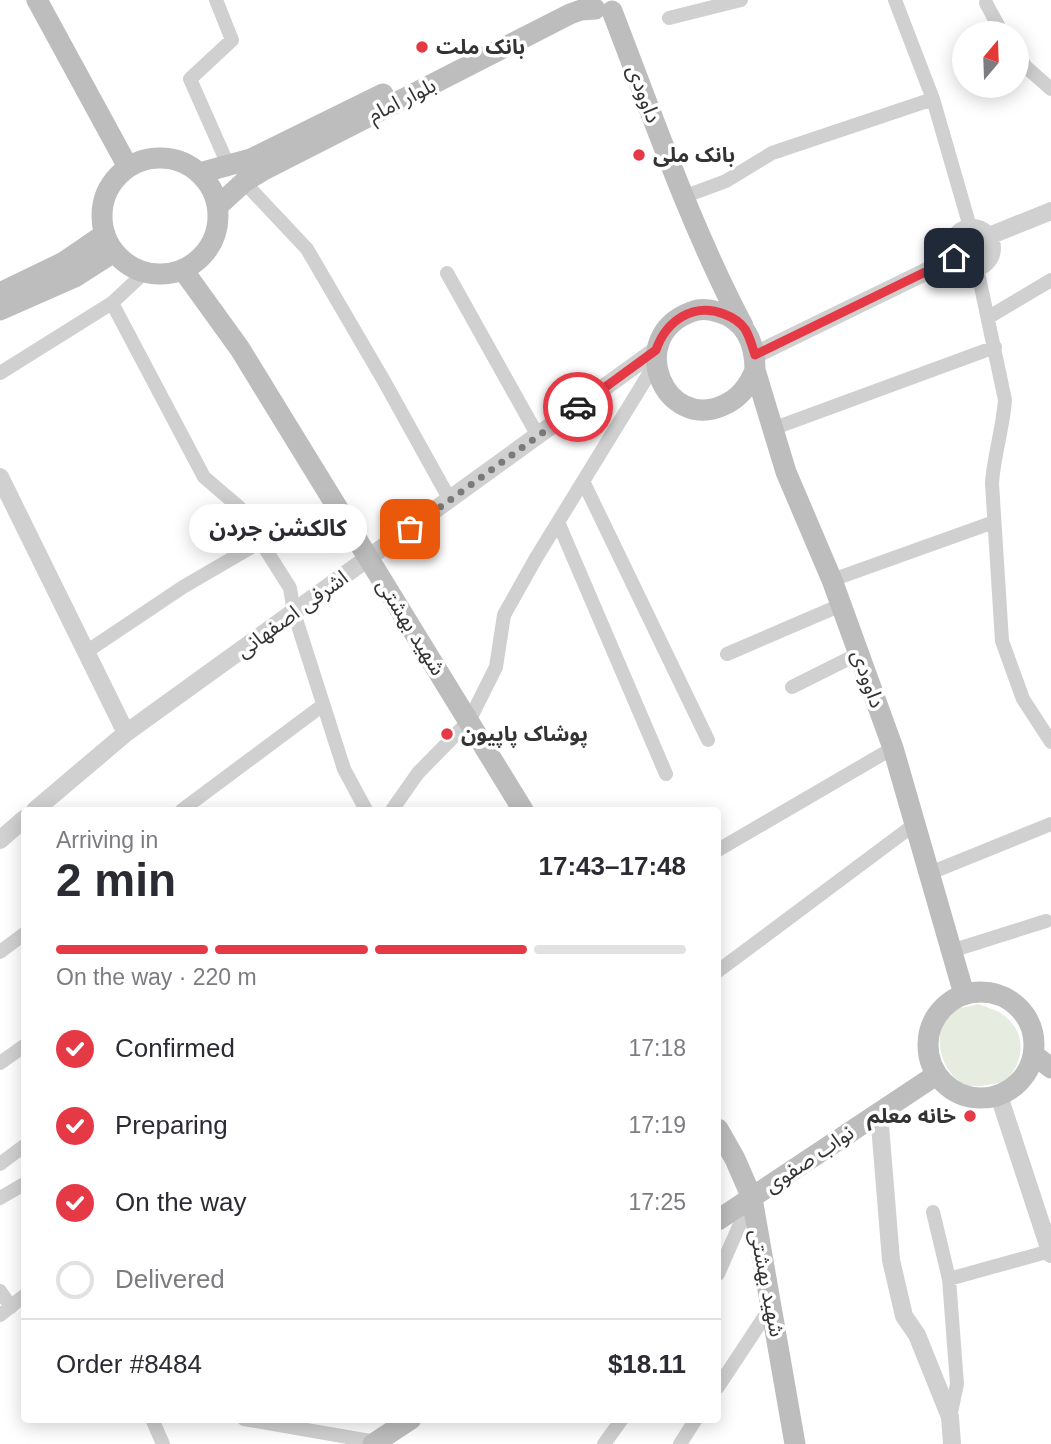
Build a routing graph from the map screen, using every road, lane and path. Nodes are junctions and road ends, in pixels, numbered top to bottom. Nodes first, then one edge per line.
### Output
1 (37, 0) edge
2 (216, 0) edge
3 (569, 0) edge
4 (741, 0) edge
5 (895, 0) edge
6 (986, 3) dead end
7 (605, 5) edge
8 (669, 18) dead end
9 (996, 21) edge
10 (1029, 70) edge
11 (1051, 89) edge
12 (933, 99) junction
13 (128, 167) junction
14 (229, 167) junction
15 (200, 173) junction
16 (244, 182) junction
17 (683, 197) junction
18 (218, 206) junction
19 (1051, 211) edge
20 (970, 227) junction
21 (989, 236) junction
22 (109, 243) junction
23 (954, 258) junction
24 (977, 268) junction
25 (183, 270) junction
26 (145, 272) junction
27 (447, 273) dead end
28 (1051, 280) edge
29 (0, 293) edge
30 (113, 303) junction
31 (0, 310) edge
32 (989, 317) junction
33 (745, 329) junction
34 (995, 347) junction
35 (656, 357) junction
36 (755, 362) junction
37 (0, 373) edge
38 (772, 429) junction
39 (538, 436) junction
40 (0, 477) edge
41 (583, 481) junction
42 (450, 500) junction
43 (558, 522) junction
44 (994, 522) junction
45 (262, 541) junction
46 (369, 559) junction
47 (832, 580) junction
48 (841, 605) junction
49 (294, 612) junction
50 (86, 652) junction
51 (727, 654) dead end
52 (858, 654) junction
53 (792, 687) dead end
54 (323, 705) junction
55 (469, 721) junction
56 (126, 733) junction
57 (708, 740) dead end
58 (1051, 742) edge
59 (893, 748) junction
60 (666, 774) dead end
61 (39, 807) edge
62 (186, 807) edge
63 (362, 807) edge
64 (394, 807) edge
65 (521, 807) edge
66 (21, 822) edge
67 (915, 824) junction
68 (1051, 824) edge
69 (0, 840) edge
70 (721, 848) edge
71 (930, 873) junction
72 (1046, 921) dead end
73 (21, 936) edge
74 (951, 951) junction
75 (0, 952) edge
76 (721, 969) edge
77 (964, 995) junction
78 (21, 1051) edge
79 (1042, 1061) edge
80 (0, 1063) edge
81 (936, 1075) junction
82 (999, 1096) junction
83 (879, 1113) junction
84 (721, 1134) edge
85 (21, 1148) edge
86 (0, 1164) edge
87 (21, 1186) edge
88 (0, 1198) edge
89 (751, 1198) junction
90 (933, 1212) dead end
91 (721, 1218) edge
92 (1050, 1253) edge
93 (721, 1267) edge
94 (949, 1279) junction
95 (0, 1291) edge
96 (21, 1298) edge
97 (772, 1305) junction
98 (5, 1311) edge
99 (721, 1382) edge
100 (950, 1418) junction
101 (154, 1423) edge
102 (266, 1423) edge
103 (405, 1423) edge
104 (619, 1423) edge
105 (693, 1423) edge
106 (375, 1443) edge
107 (163, 1444) edge
108 (604, 1444) edge
109 (680, 1444) edge
110 (795, 1444) edge
111 (952, 1444) edge

1 - 13 main road
2 - 14 street
3 - 14 main road, بلوار امام
4 - 8 street
5 - 12 street
6 - 9 street
7 - 16 main road, بلوار امام
7 - 17 main road, داوودی
10 - 11 street
12 - 17 street
12 - 20 street
13 - 15 main road
13 - 22 main road
14 - 15 main road, بلوار امام
15 - 18 main road
16 - 18 main road, بلوار امام
16 - 42 street
17 - 33 main road, داوودی
18 - 25 main road
19 - 21 street
20 - 21 street
20 - 23 street
21 - 24 street
22 - 26 main road
22 - 29 main road
22 - 31 main road
23 - 24 street
23 - 36 street
24 - 32 street
25 - 26 main road
25 - 46 main road, شهید بهشتی
26 - 30 street
27 - 39 street
28 - 32 street
30 - 37 street
30 - 45 street
32 - 34 street
33 - 35 main road
33 - 36 main road
34 - 38 street
34 - 44 street
35 - 36 main road
35 - 39 street, اشرفی اصفهانی
35 - 41 street
36 - 38 main road, داوودی
38 - 47 main road, داوودی
39 - 42 street, اشرفی اصفهانی
40 - 50 street
41 - 43 street
41 - 57 street
42 - 46 street, اشرفی اصفهانی
43 - 55 street
43 - 60 street
44 - 47 street
44 - 58 street
45 - 49 street
45 - 50 street
46 - 49 street, اشرفی اصفهانی
46 - 55 main road, شهید بهشتی
47 - 48 main road, داوودی
48 - 51 street
48 - 52 main road, داوودی
49 - 54 street
49 - 56 street, اشرفی اصفهانی
50 - 56 street
52 - 53 street
52 - 59 main road, داوودی
54 - 62 street
54 - 63 street
55 - 64 street
55 - 65 main road, شهید بهشتی
56 - 61 street, اشرفی اصفهانی
59 - 67 main road, داوودی
59 - 70 street
66 - 69 street
67 - 71 main road, داوودی
67 - 76 street
68 - 71 street
71 - 74 main road, داوودی
72 - 74 street
73 - 75 street
74 - 77 main road, داوودی
77 - 79 main road
77 - 81 main road
78 - 80 street
79 - 82 main road
81 - 82 main road
81 - 83 main road, نواب صفوی
82 - 92 street
83 - 89 main road, نواب صفوی
83 - 100 street
84 - 89 main road, شهید بهشتی
85 - 86 street
87 - 88 street
89 - 91 main road, نواب صفوی
89 - 93 street
89 - 97 main road, شهید بهشتی
90 - 94 street
92 - 94 street
94 - 100 street
95 - 98 street
96 - 98 street
97 - 99 street
97 - 110 main road, شهید بهشتی
100 - 111 street
101 - 107 street
102 - 106 street
103 - 106 main road
104 - 108 street
105 - 109 street

